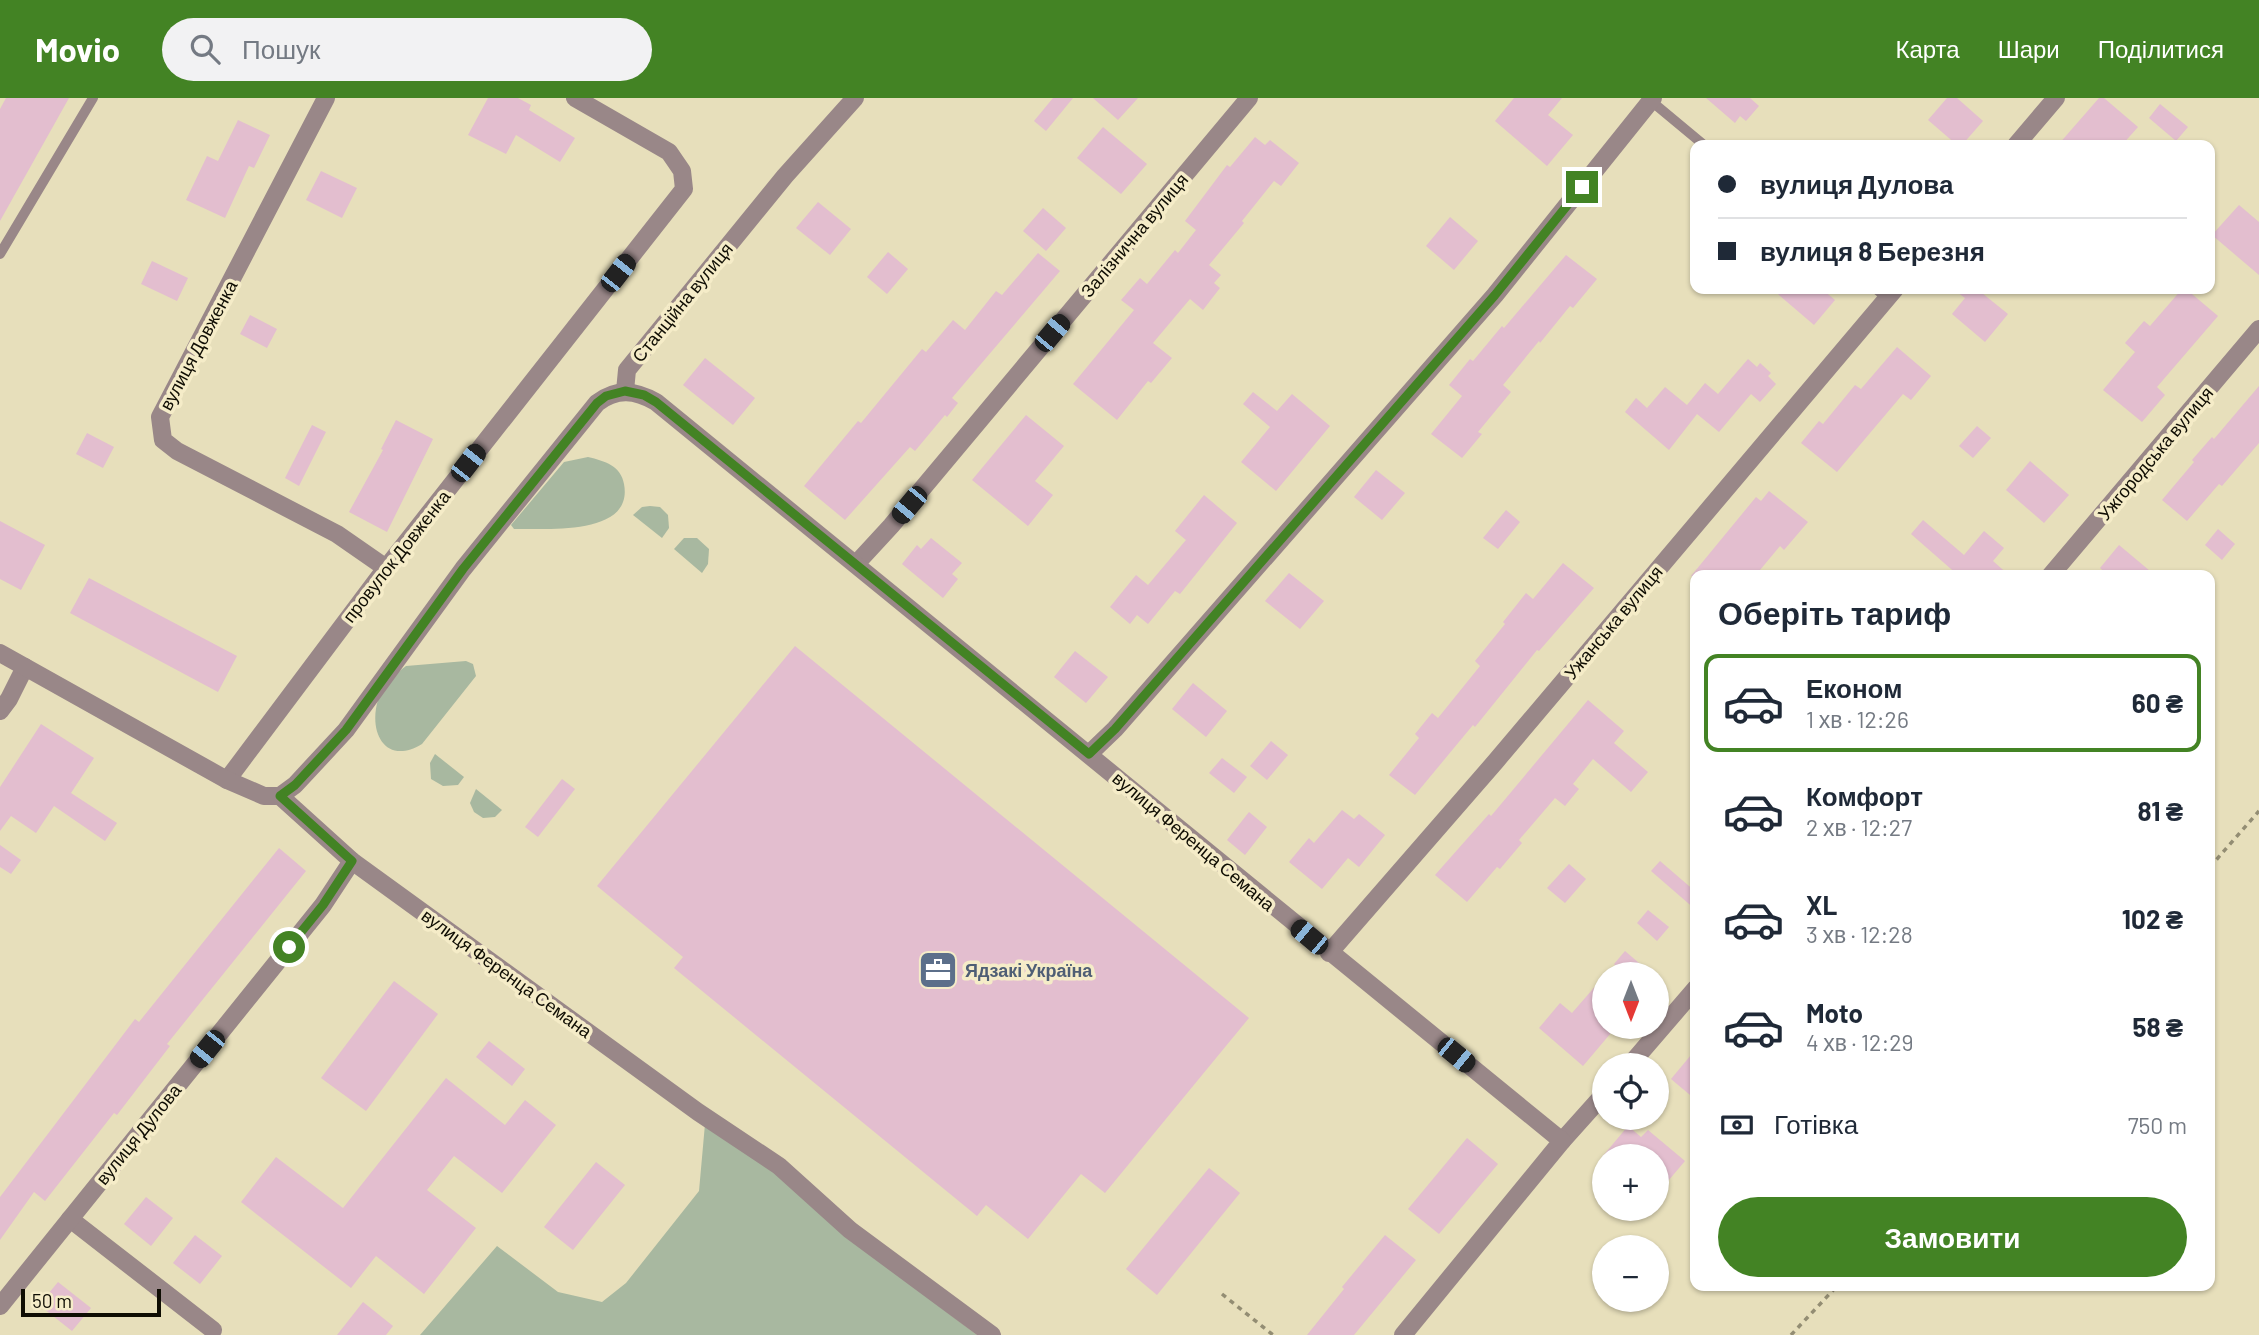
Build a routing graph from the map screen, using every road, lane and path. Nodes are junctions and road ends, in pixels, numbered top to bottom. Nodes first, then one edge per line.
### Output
1 (93, 98) edge
2 (326, 98) edge
3 (575, 98) edge
4 (855, 98) edge
5 (1249, 98) edge
6 (2056, 98) edge
7 (1652, 99) edge
8 (1698, 140) edge
9 (2020, 140) edge
10 (0, 254) edge
11 (1884, 294) edge
12 (2259, 329) edge
13 (625, 391) junction
14 (856, 564) junction
15 (386, 569) junction
16 (2055, 570) edge
17 (0, 653) edge
18 (25, 667) junction
19 (0, 711) edge
20 (1089, 754) junction
21 (227, 780) junction
22 (280, 796) junction
23 (2259, 811) edge
24 (352, 861) junction
25 (2215, 861) edge
26 (1329, 953) junction
27 (1690, 995) edge
28 (1640, 1053) edge
29 (1592, 1108) edge
30 (1562, 1141) junction
31 (70, 1219) junction
32 (1832, 1291) edge
33 (1222, 1294) dead end
34 (0, 1306) edge
35 (213, 1330) dead end
36 (992, 1335) edge
37 (1273, 1335) edge
38 (1404, 1335) edge
39 (1791, 1335) edge

1 - 10 lane
2 - 15 street, вулиця Довженка
3 - 15 street, провулок Довженка
4 - 13 street, Станційна вулиця
5 - 14 street, Залізнична вулиця
6 - 9 street
7 - 8 lane
7 - 20 street
11 - 26 street, Ужанська вулиця
12 - 16 street, Ужгородська вулиця
13 - 14 street, вулиця Ференца Семана
13 - 22 street
14 - 20 street, вулиця Ференца Семана
15 - 21 street, провулок Довженка
17 - 18 street, вулиця Ференца Семана
18 - 19 street
18 - 21 street, вулиця Ференца Семана
20 - 26 street, вулиця Ференца Семана
21 - 22 street, вулиця Ференца Семана
22 - 24 street, вулиця Ференца Семана
23 - 25 path
24 - 31 street, вулиця Дулова
24 - 36 street, вулиця Ференца Семана
26 - 30 street, вулиця Ференца Семана
27 - 28 street
29 - 30 street
30 - 38 street
31 - 34 street, вулиця Дулова
31 - 35 street
32 - 39 path
33 - 37 path

